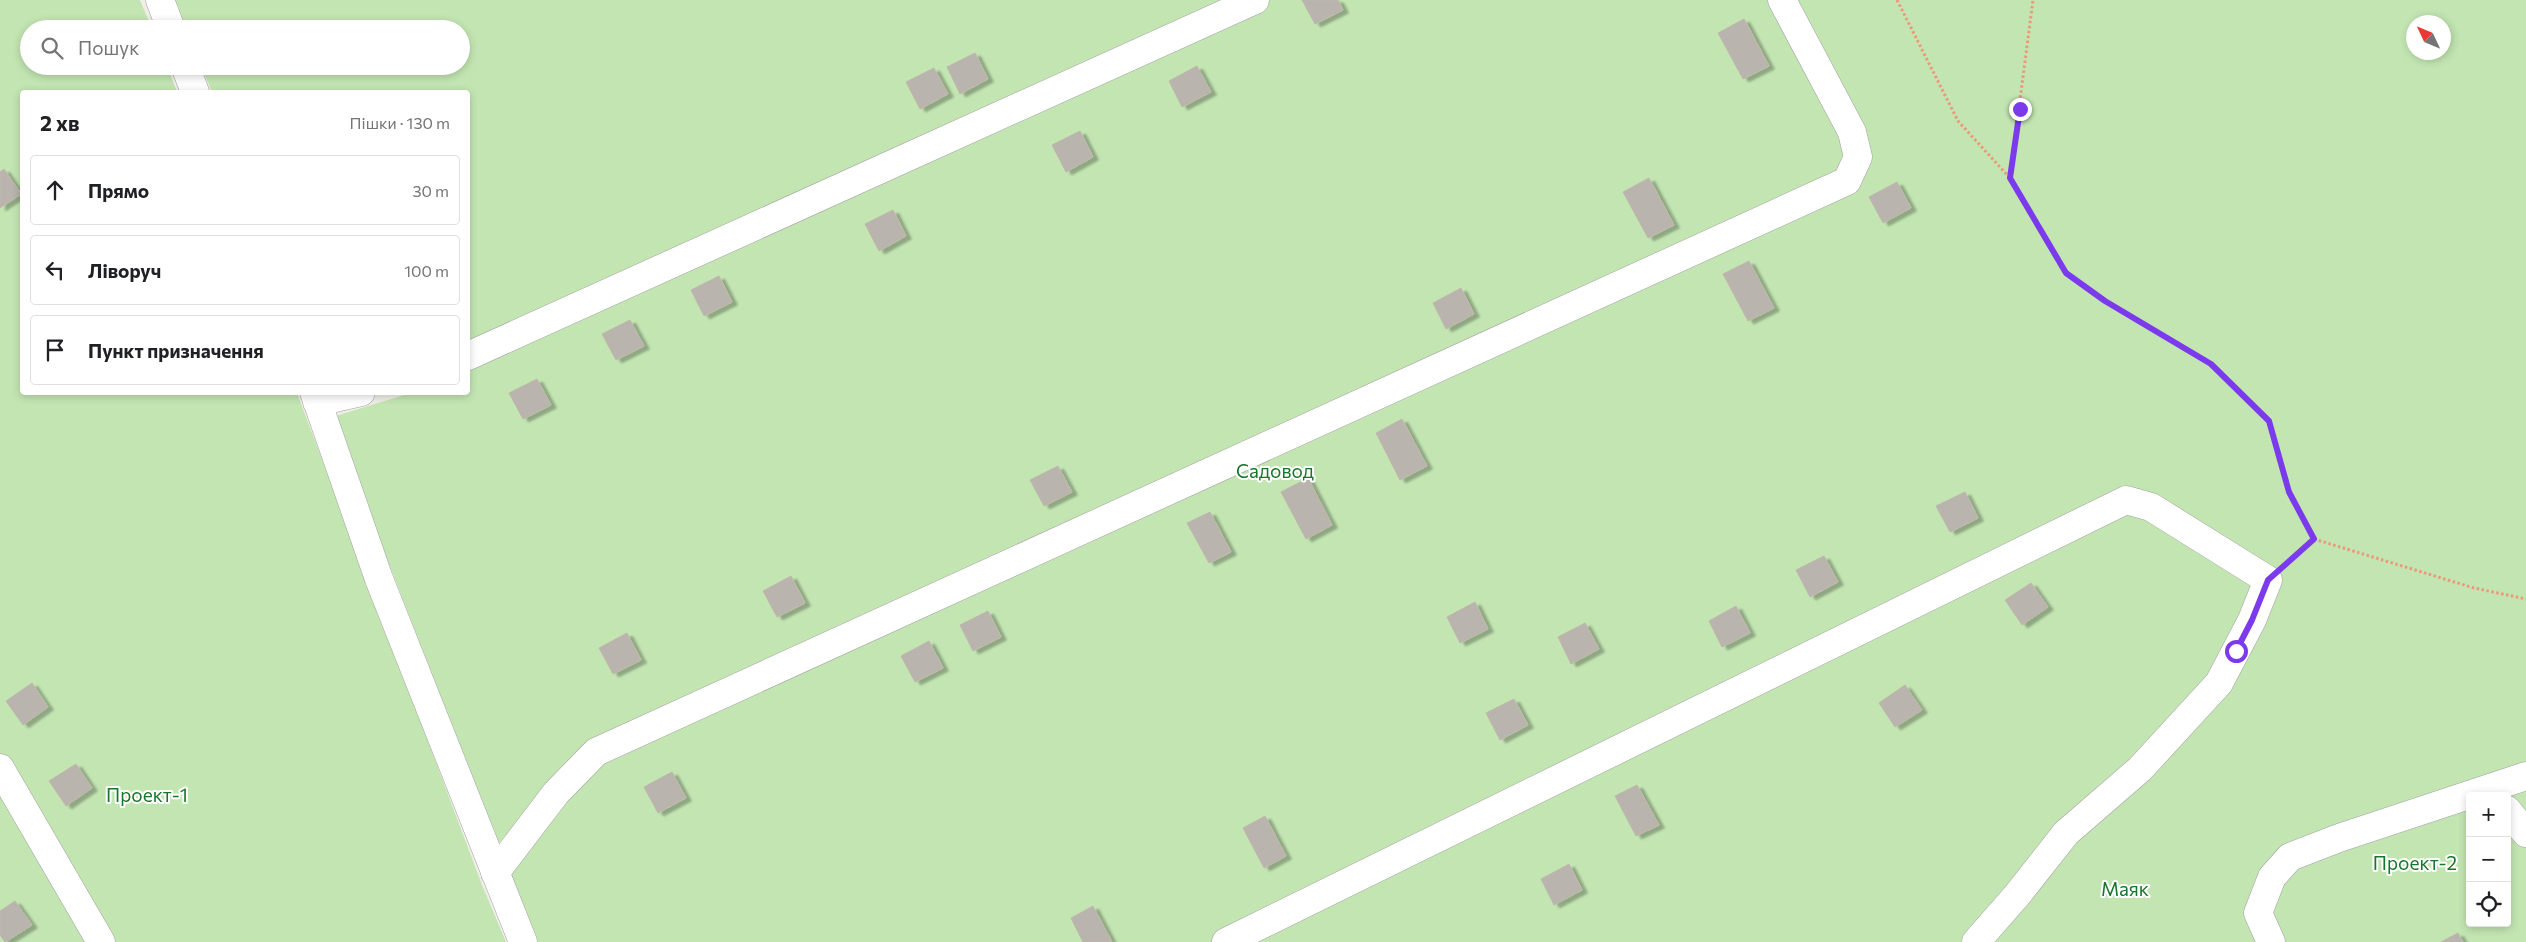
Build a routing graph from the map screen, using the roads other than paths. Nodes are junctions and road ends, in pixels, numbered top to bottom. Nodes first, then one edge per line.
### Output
1 (160, 0) edge
2 (1255, 0) edge
3 (1782, 0) edge
4 (168, 20) edge
5 (188, 75) edge
6 (194, 90) edge
7 (470, 355) edge
8 (333, 395) edge
9 (315, 397) edge
10 (0, 768) edge
11 (2526, 776) edge
12 (2493, 792) edge
13 (2466, 800) edge
14 (2511, 815) edge
15 (2526, 833) edge
16 (495, 873) junction
17 (101, 942) edge
18 (523, 942) edge
19 (1226, 942) edge
20 (1976, 942) edge
21 (2271, 942) edge

1 - 4 street
2 - 7 street
3 - 16 street
5 - 6 street
8 - 9 street
9 - 16 street
10 - 17 street
11 - 12 street
13 - 21 street
14 - 15 street
16 - 18 street
19 - 20 street

